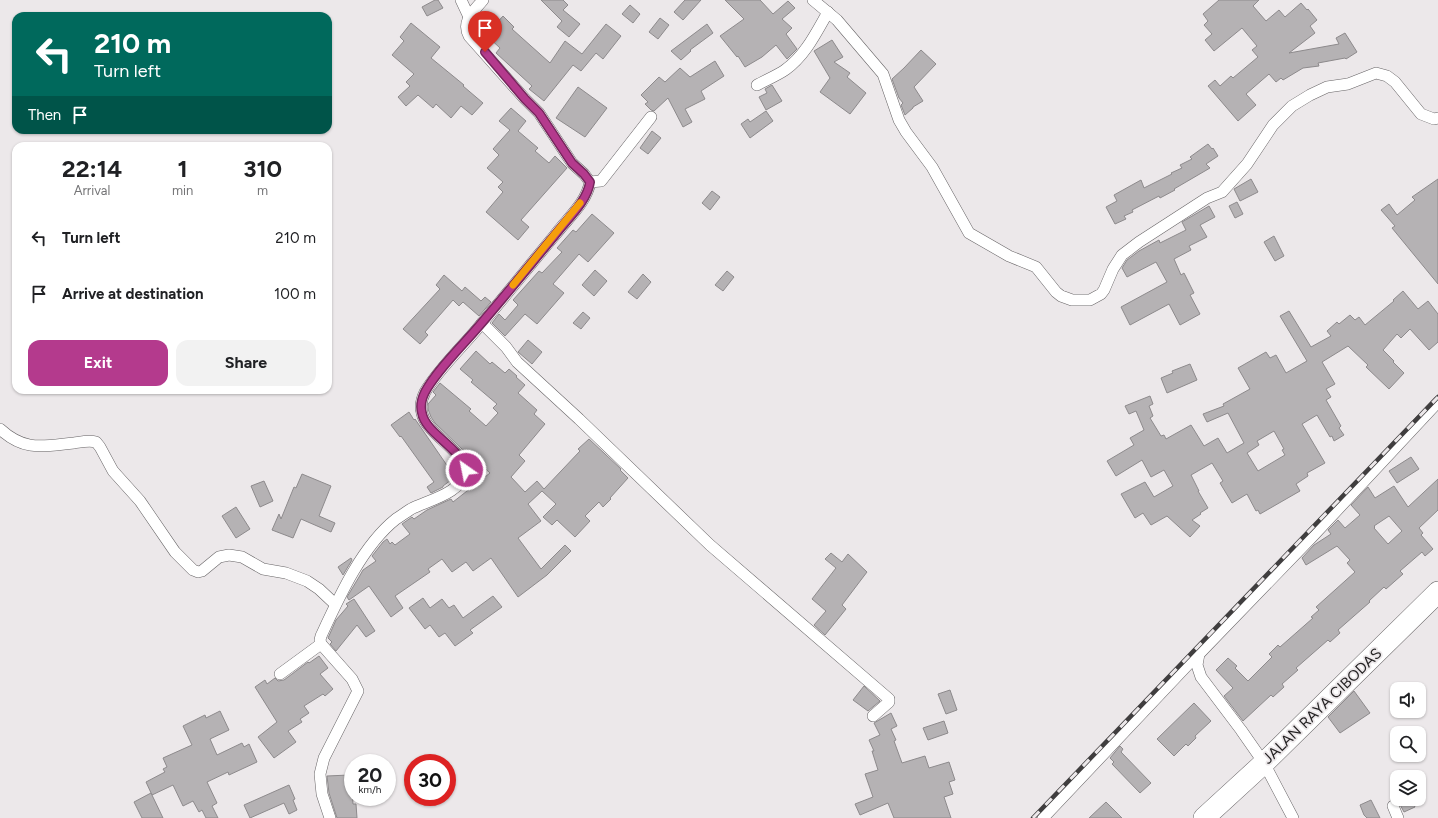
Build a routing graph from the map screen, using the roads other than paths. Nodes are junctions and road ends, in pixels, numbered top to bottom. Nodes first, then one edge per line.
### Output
1 (461, 0) edge
2 (483, 0) edge
3 (813, 0) edge
4 (828, 12) junction
5 (469, 17) junction
6 (757, 85) dead end
7 (651, 117) dead end
8 (1438, 118) edge
9 (590, 182) junction
10 (482, 323) junction
11 (1438, 402) edge
12 (0, 429) edge
13 (1438, 592) edge
14 (336, 604) junction
15 (321, 644) junction
16 (1199, 654) junction
17 (280, 674) dead end
18 (873, 716) dead end
19 (1264, 763) junction
20 (1392, 806) dead end
21 (330, 818) edge
22 (1043, 818) edge
23 (1204, 818) edge
24 (1293, 818) edge
25 (1398, 818) edge

1 - 5 street
2 - 5 street
3 - 4 street
4 - 6 street
4 - 8 street
5 - 9 street
7 - 9 street
9 - 10 street
10 - 14 street
10 - 18 street
11 - 16 street
12 - 14 street
13 - 19 highway, JALAN RAYA CIBODAS
14 - 15 street
15 - 17 street
15 - 21 street
16 - 19 street
16 - 22 street
19 - 23 highway, JALAN RAYA CIBODAS
19 - 24 street
20 - 25 street

